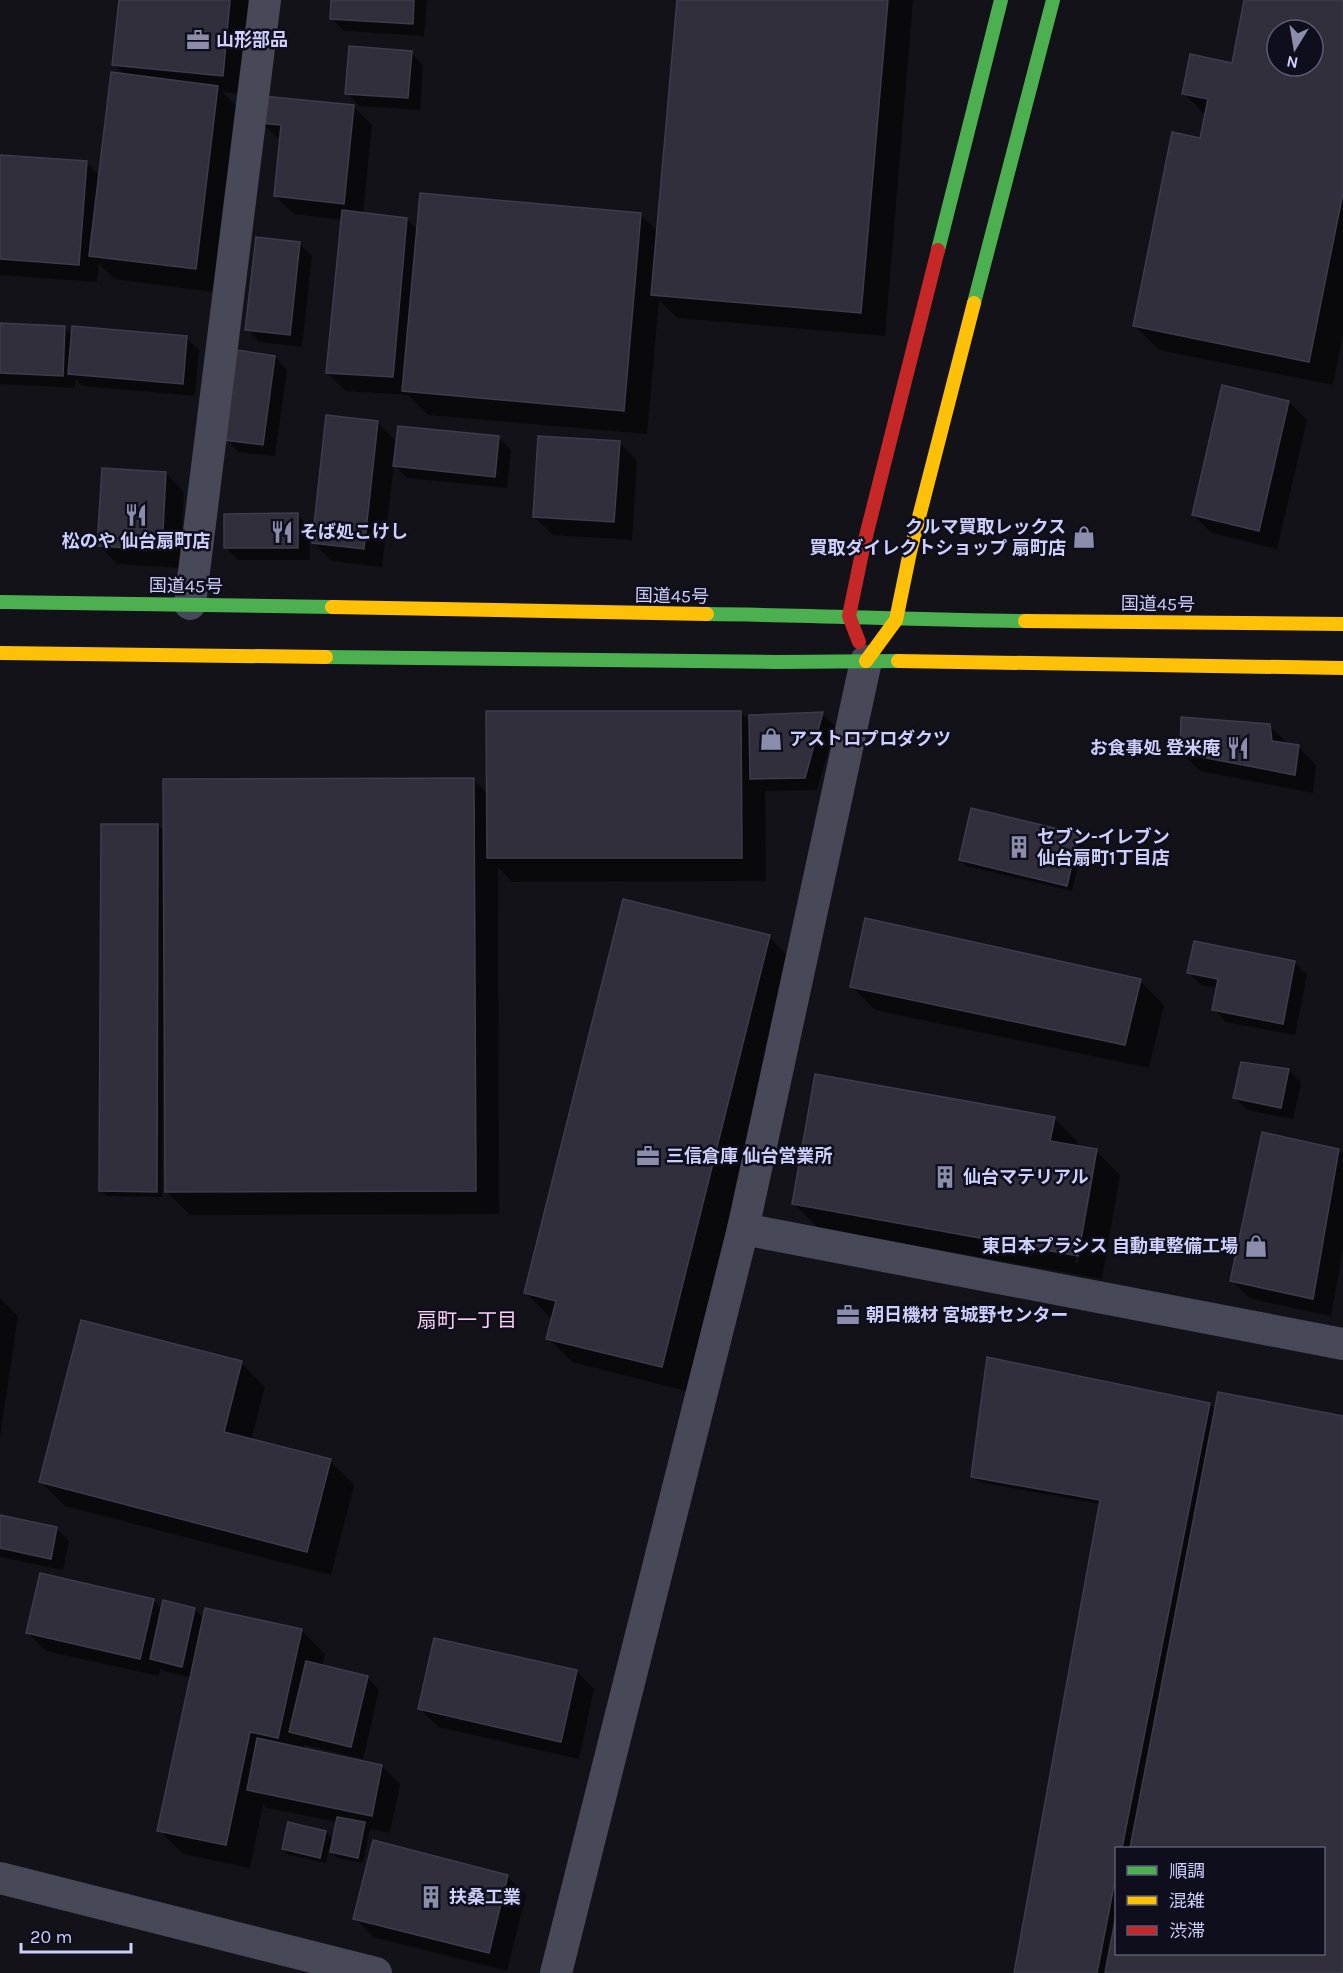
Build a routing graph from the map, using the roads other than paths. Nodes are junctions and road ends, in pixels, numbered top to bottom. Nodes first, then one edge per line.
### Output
1 (265, 0) edge
2 (1000, 0) edge
3 (1053, 0) edge
4 (0, 602) edge
5 (190, 604) junction
6 (849, 616) junction
7 (896, 620) junction
8 (1343, 624) edge
9 (0, 652) edge
10 (866, 661) junction
11 (1343, 668) edge
12 (743, 1229) junction
13 (1343, 1344) edge
14 (0, 1878) edge
15 (376, 1973) edge
16 (556, 1973) edge

1 - 5 street
2 - 6 main road
3 - 7 main road
4 - 5 main road, 国道45号
5 - 6 main road, 国道45号
6 - 7 main road, 国道45号
6 - 10 main road
7 - 8 main road, 国道45号
7 - 10 main road
9 - 10 main road
10 - 11 main road
10 - 12 street
12 - 13 street
12 - 16 street
14 - 15 street

